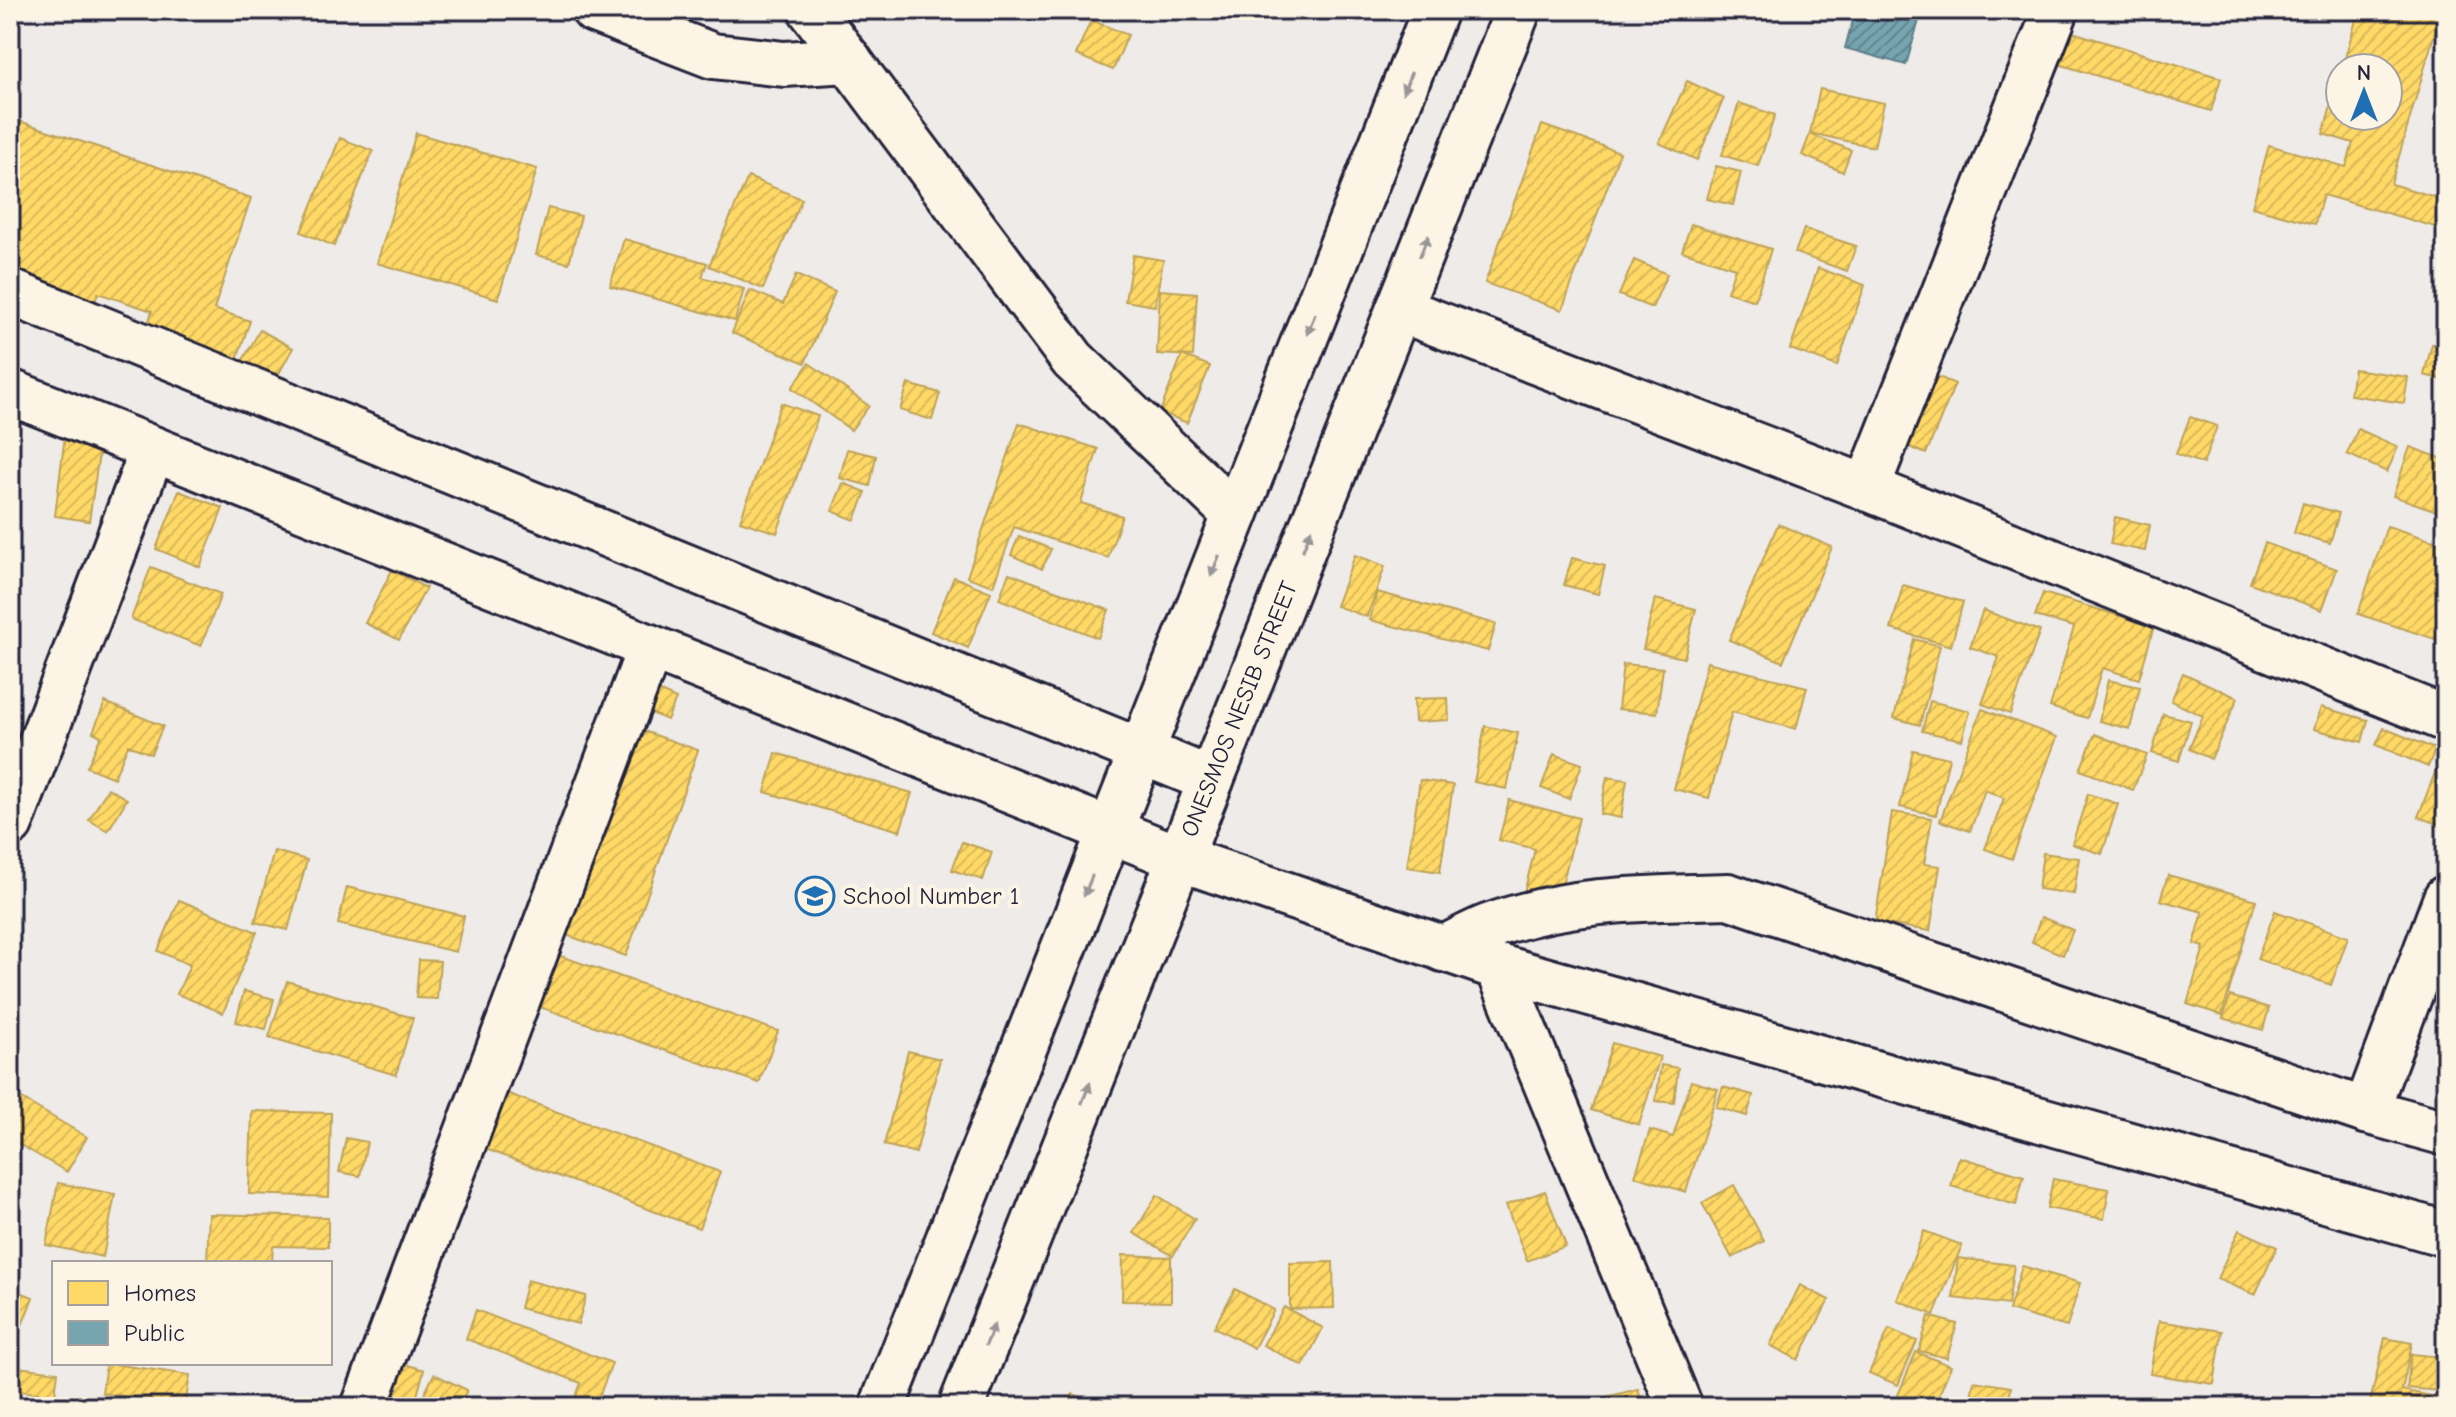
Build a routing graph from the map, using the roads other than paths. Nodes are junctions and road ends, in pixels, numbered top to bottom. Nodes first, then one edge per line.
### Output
1 (594, 10) edge
2 (811, 10) edge
3 (1435, 10) edge
4 (1518, 10) edge
5 (2056, 10) edge
6 (849, 60) junction
7 (10, 292) edge
8 (1399, 309) junction
9 (10, 392) edge
10 (153, 449) junction
11 (1867, 488) junction
12 (1235, 515) junction
13 (650, 648) junction
14 (2446, 719) edge
15 (1141, 752) junction
16 (1211, 780) junction
17 (10, 824) edge
18 (1110, 831) junction
19 (1179, 858) junction
20 (2446, 898) edge
21 (1443, 949) junction
22 (1498, 967) junction
23 (2366, 1111) junction
24 (2446, 1133) edge
25 (2446, 1234) edge
26 (364, 1407) edge
27 (882, 1407) edge
28 (961, 1407) edge
29 (1680, 1407) edge

1 - 6 street
2 - 6 street
3 -> 12 street
8 -> 4 street, ONESMOS NESIB STREET
5 - 11 street
6 - 12 street
7 - 15 street
8 - 11 street
16 -> 8 street, ONESMOS NESIB STREET
9 - 10 street
10 - 13 street
10 - 17 street
11 - 14 street
12 -> 15 street
13 - 18 street
13 - 26 street
15 - 16 street
15 - 18 street
16 - 19 street, ONESMOS NESIB STREET
18 - 19 street
18 -> 27 street
19 - 21 street
28 -> 19 street, ONESMOS NESIB STREET
20 - 23 street
21 - 22 street
21 - 23 street
22 - 25 street
22 - 29 street
23 - 24 street

